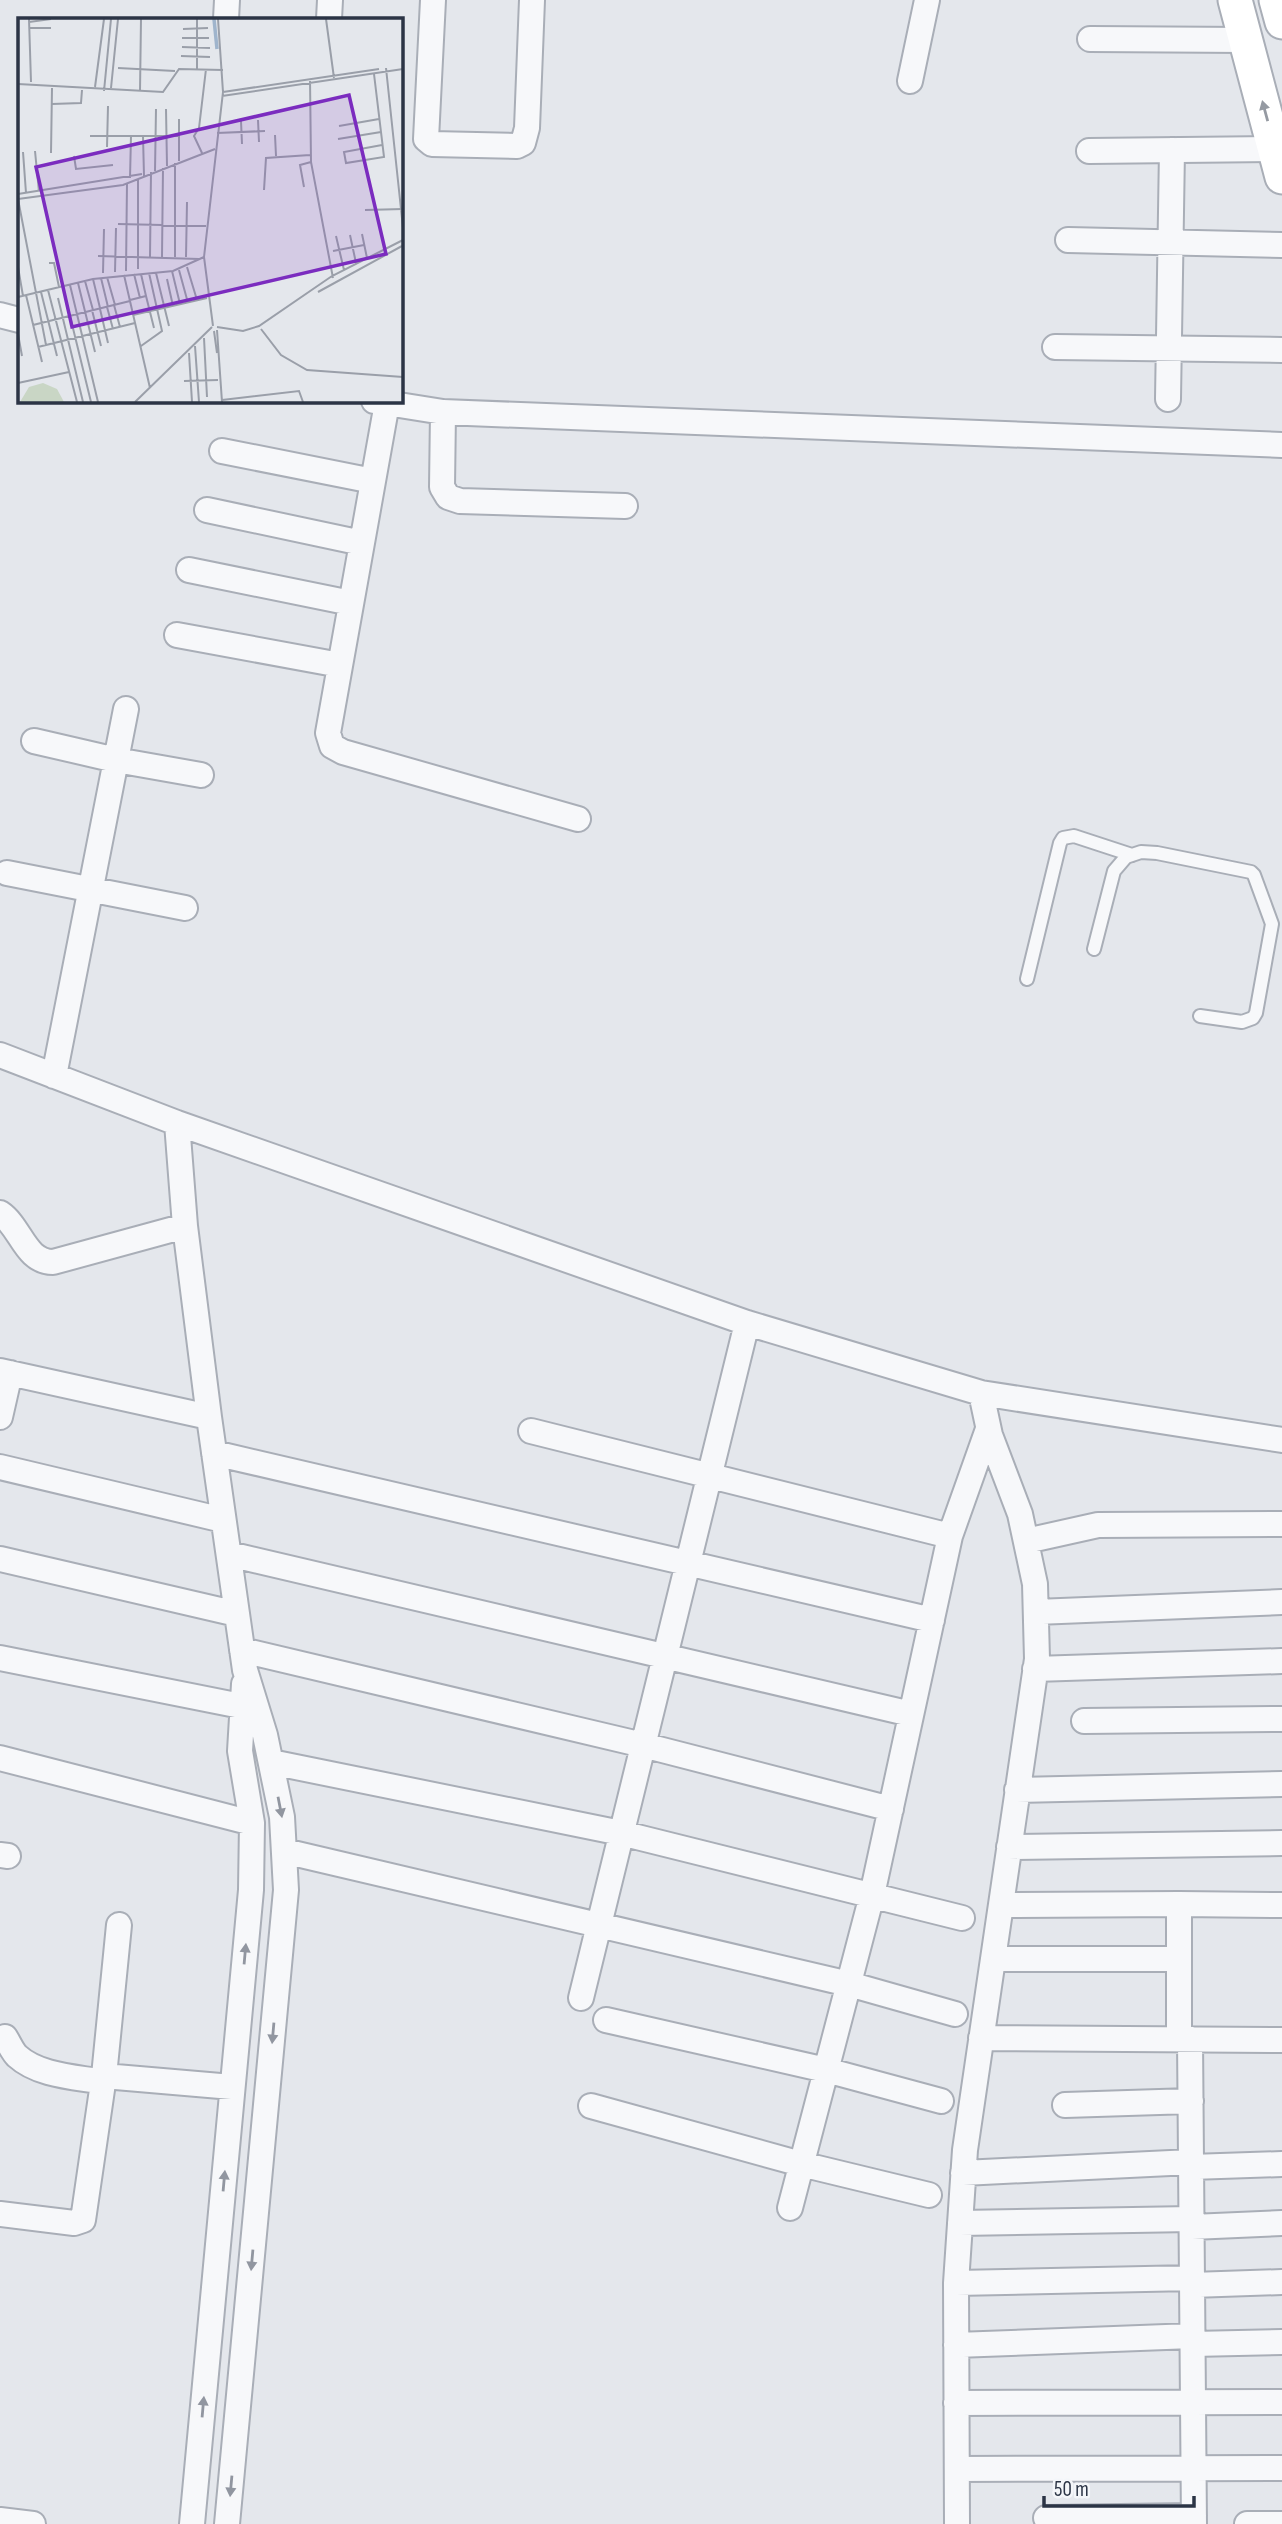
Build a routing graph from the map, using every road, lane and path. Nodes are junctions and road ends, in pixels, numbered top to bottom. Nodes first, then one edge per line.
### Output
1 (227, 0) edge
2 (330, 0) edge
3 (433, 0) edge
4 (532, 0) edge
5 (927, 0) edge
6 (1235, 0) edge
7 (1276, 0) edge
8 (226, 18) edge
9 (329, 18) edge
10 (1282, 22) edge
11 (1090, 39) dead end
12 (1246, 40) junction
13 (910, 81) dead end
14 (1172, 150) junction
15 (1089, 151) dead end
16 (1278, 163) edge
17 (1068, 240) dead end
18 (1171, 243) junction
19 (1282, 245) edge
20 (0, 315) edge
21 (18, 320) edge
22 (1055, 347) dead end
23 (1170, 349) junction
24 (1282, 351) edge
25 (1168, 399) dead end
26 (381, 402) edge
27 (443, 412) junction
28 (1282, 445) edge
29 (222, 451) dead end
30 (373, 481) junction
31 (625, 506) dead end
32 (207, 510) dead end
33 (362, 543) junction
34 (189, 570) dead end
35 (351, 603) junction
36 (177, 635) dead end
37 (340, 665) junction
38 (126, 709) dead end
39 (34, 741) dead end
40 (116, 760) junction
41 (201, 775) dead end
42 (578, 819) dead end
43 (1132, 855) junction
44 (8, 873) dead end
45 (91, 888) junction
46 (185, 908) dead end
47 (1276, 918) edge
48 (1276, 934) edge
49 (1094, 949) dead end
50 (1027, 979) dead end
51 (1200, 1016) dead end
52 (0, 1055) edge
53 (54, 1076) junction
54 (177, 1124) junction
55 (0, 1213) edge
56 (185, 1226) junction
57 (747, 1323) junction
58 (5, 1372) edge
59 (981, 1393) junction
60 (0, 1417) edge
61 (209, 1417) junction
62 (988, 1429) junction
63 (531, 1431) dead end
64 (1282, 1440) edge
65 (214, 1452) junction
66 (0, 1467) edge
67 (709, 1477) junction
68 (223, 1520) junction
69 (1282, 1524) edge
70 (950, 1536) junction
71 (1026, 1541) junction
72 (229, 1555) junction
73 (0, 1559) edge
74 (688, 1564) junction
75 (1282, 1602) edge
76 (1036, 1612) junction
77 (237, 1614) junction
78 (932, 1620) junction
79 (665, 1655) junction
80 (0, 1658) edge
81 (244, 1660) junction
82 (1282, 1661) edge
83 (1035, 1669) junction
84 (250, 1708) junction
85 (911, 1714) junction
86 (1282, 1719) edge
87 (1084, 1721) dead end
88 (643, 1745) junction
89 (0, 1758) edge
90 (271, 1762) junction
91 (1282, 1784) edge
92 (1017, 1790) junction
93 (891, 1809) junction
94 (252, 1823) junction
95 (621, 1833) junction
96 (1282, 1843) edge
97 (1009, 1847) junction
98 (284, 1851) junction
99 (872, 1895) junction
100 (1179, 1904) junction
101 (1001, 1905) junction
102 (1282, 1905) edge
103 (962, 1918) dead end
104 (598, 1925) junction
105 (119, 1926) dead end
106 (993, 1959) junction
107 (1179, 1959) junction
108 (849, 1984) junction
109 (581, 1998) dead end
110 (955, 2014) dead end
111 (606, 2020) dead end
112 (5, 2037) dead end
113 (981, 2038) junction
114 (1185, 2039) junction
115 (1282, 2040) edge
116 (826, 2070) junction
117 (103, 2079) junction
118 (232, 2087) junction
119 (941, 2101) dead end
120 (1191, 2101) junction
121 (1065, 2105) dead end
122 (591, 2106) dead end
123 (801, 2164) junction
124 (1191, 2164) junction
125 (1282, 2164) edge
126 (963, 2173) junction
127 (929, 2195) dead end
128 (790, 2208) dead end
129 (0, 2214) edge
130 (960, 2223) junction
131 (1191, 2223) junction
132 (1282, 2223) edge
133 (1192, 2281) junction
134 (1282, 2282) edge
135 (956, 2283) junction
136 (1193, 2340) junction
137 (1282, 2342) edge
138 (956, 2345) junction
139 (1282, 2402) edge
140 (957, 2403) junction
141 (1193, 2403) junction
142 (1194, 2467) junction
143 (1282, 2468) edge
144 (957, 2469) junction
145 (1045, 2518) dead end
146 (0, 2520) edge
147 (1194, 2520) edge
148 (33, 2524) edge
149 (192, 2524) edge
150 (227, 2524) edge
151 (957, 2524) edge
152 (1247, 2524) edge
153 (1282, 2524) edge

1 - 8 street
2 - 9 street
3 - 4 street
5 - 13 street
6 - 12 main road
7 - 10 main road
11 - 12 street
16 -> 12 main road
14 - 15 street
14 - 16 street
14 - 18 street
17 - 18 street
18 - 19 street
18 - 23 street
20 - 21 street
22 - 23 street
23 - 24 street
23 - 25 street
26 - 27 street
26 - 30 street
27 - 28 street
27 - 31 street
29 - 30 street
30 - 33 street
32 - 33 street
33 - 35 street
34 - 35 street
35 - 37 street
36 - 37 street
37 - 42 street
38 - 40 street
39 - 40 street
40 - 41 street
40 - 45 street
43 - 47 lane
43 - 49 lane
43 - 50 lane
44 - 45 street
45 - 46 street
45 - 53 street
47 - 48 lane
48 - 51 lane
52 - 53 street
53 - 54 street
54 - 56 street
54 - 57 street
55 - 56 street
56 - 61 street
57 - 59 street
57 - 67 street
58 - 60 street
58 - 61 street
59 - 62 street
59 - 64 street
61 - 65 street
62 - 70 street
62 - 71 street
63 - 67 street
65 - 68 street
65 - 74 street
66 - 68 street
67 - 70 street
67 - 74 street
68 - 72 street
69 - 71 street
70 - 78 street
71 - 76 street
72 - 77 street
72 - 79 street
73 - 77 street
74 - 78 street
74 - 79 street
75 - 76 street
76 - 83 street
77 - 81 street
78 - 85 street
79 - 85 street
79 - 88 street
80 - 84 street
81 - 84 street
81 - 88 street
82 - 83 street
83 - 92 street
84 - 90 street
84 - 94 street
85 - 93 street
86 - 87 street
88 - 93 street
88 - 95 street
89 - 94 street
90 - 95 street
90 -> 98 street
91 - 92 street
92 - 97 street
93 - 99 street
118 -> 94 street
95 - 99 street
95 - 104 street
96 - 97 street
97 - 101 street
98 - 104 street
98 -> 150 street
99 - 103 street
99 - 108 street
100 - 101 street
100 - 102 street
100 - 107 street
101 - 106 street
104 - 108 street
104 - 109 street
105 - 117 street
106 - 107 street
106 - 113 street
107 - 114 street
108 - 110 street
108 - 116 street
111 - 116 street
112 - 117 street
113 - 114 street
113 - 126 street
114 - 115 street
114 - 120 street
116 - 119 street
116 - 123 street
117 - 118 street
117 - 129 street
149 -> 118 street
120 - 121 street
120 - 124 street
122 - 123 street
123 - 127 street
123 - 128 street
124 - 125 street
124 - 126 street
124 - 131 street
126 - 130 street
130 - 131 street
130 - 135 street
131 - 132 street
131 - 133 street
133 - 134 street
133 - 135 street
133 - 136 street
135 - 138 street
136 - 137 street
136 - 138 street
136 - 141 street
138 - 140 street
139 - 141 street
140 - 141 street
140 - 144 street
141 - 142 street
142 - 143 street
142 - 144 street
142 - 147 street
144 - 151 street
145 - 147 street
146 - 148 street
152 - 153 street

